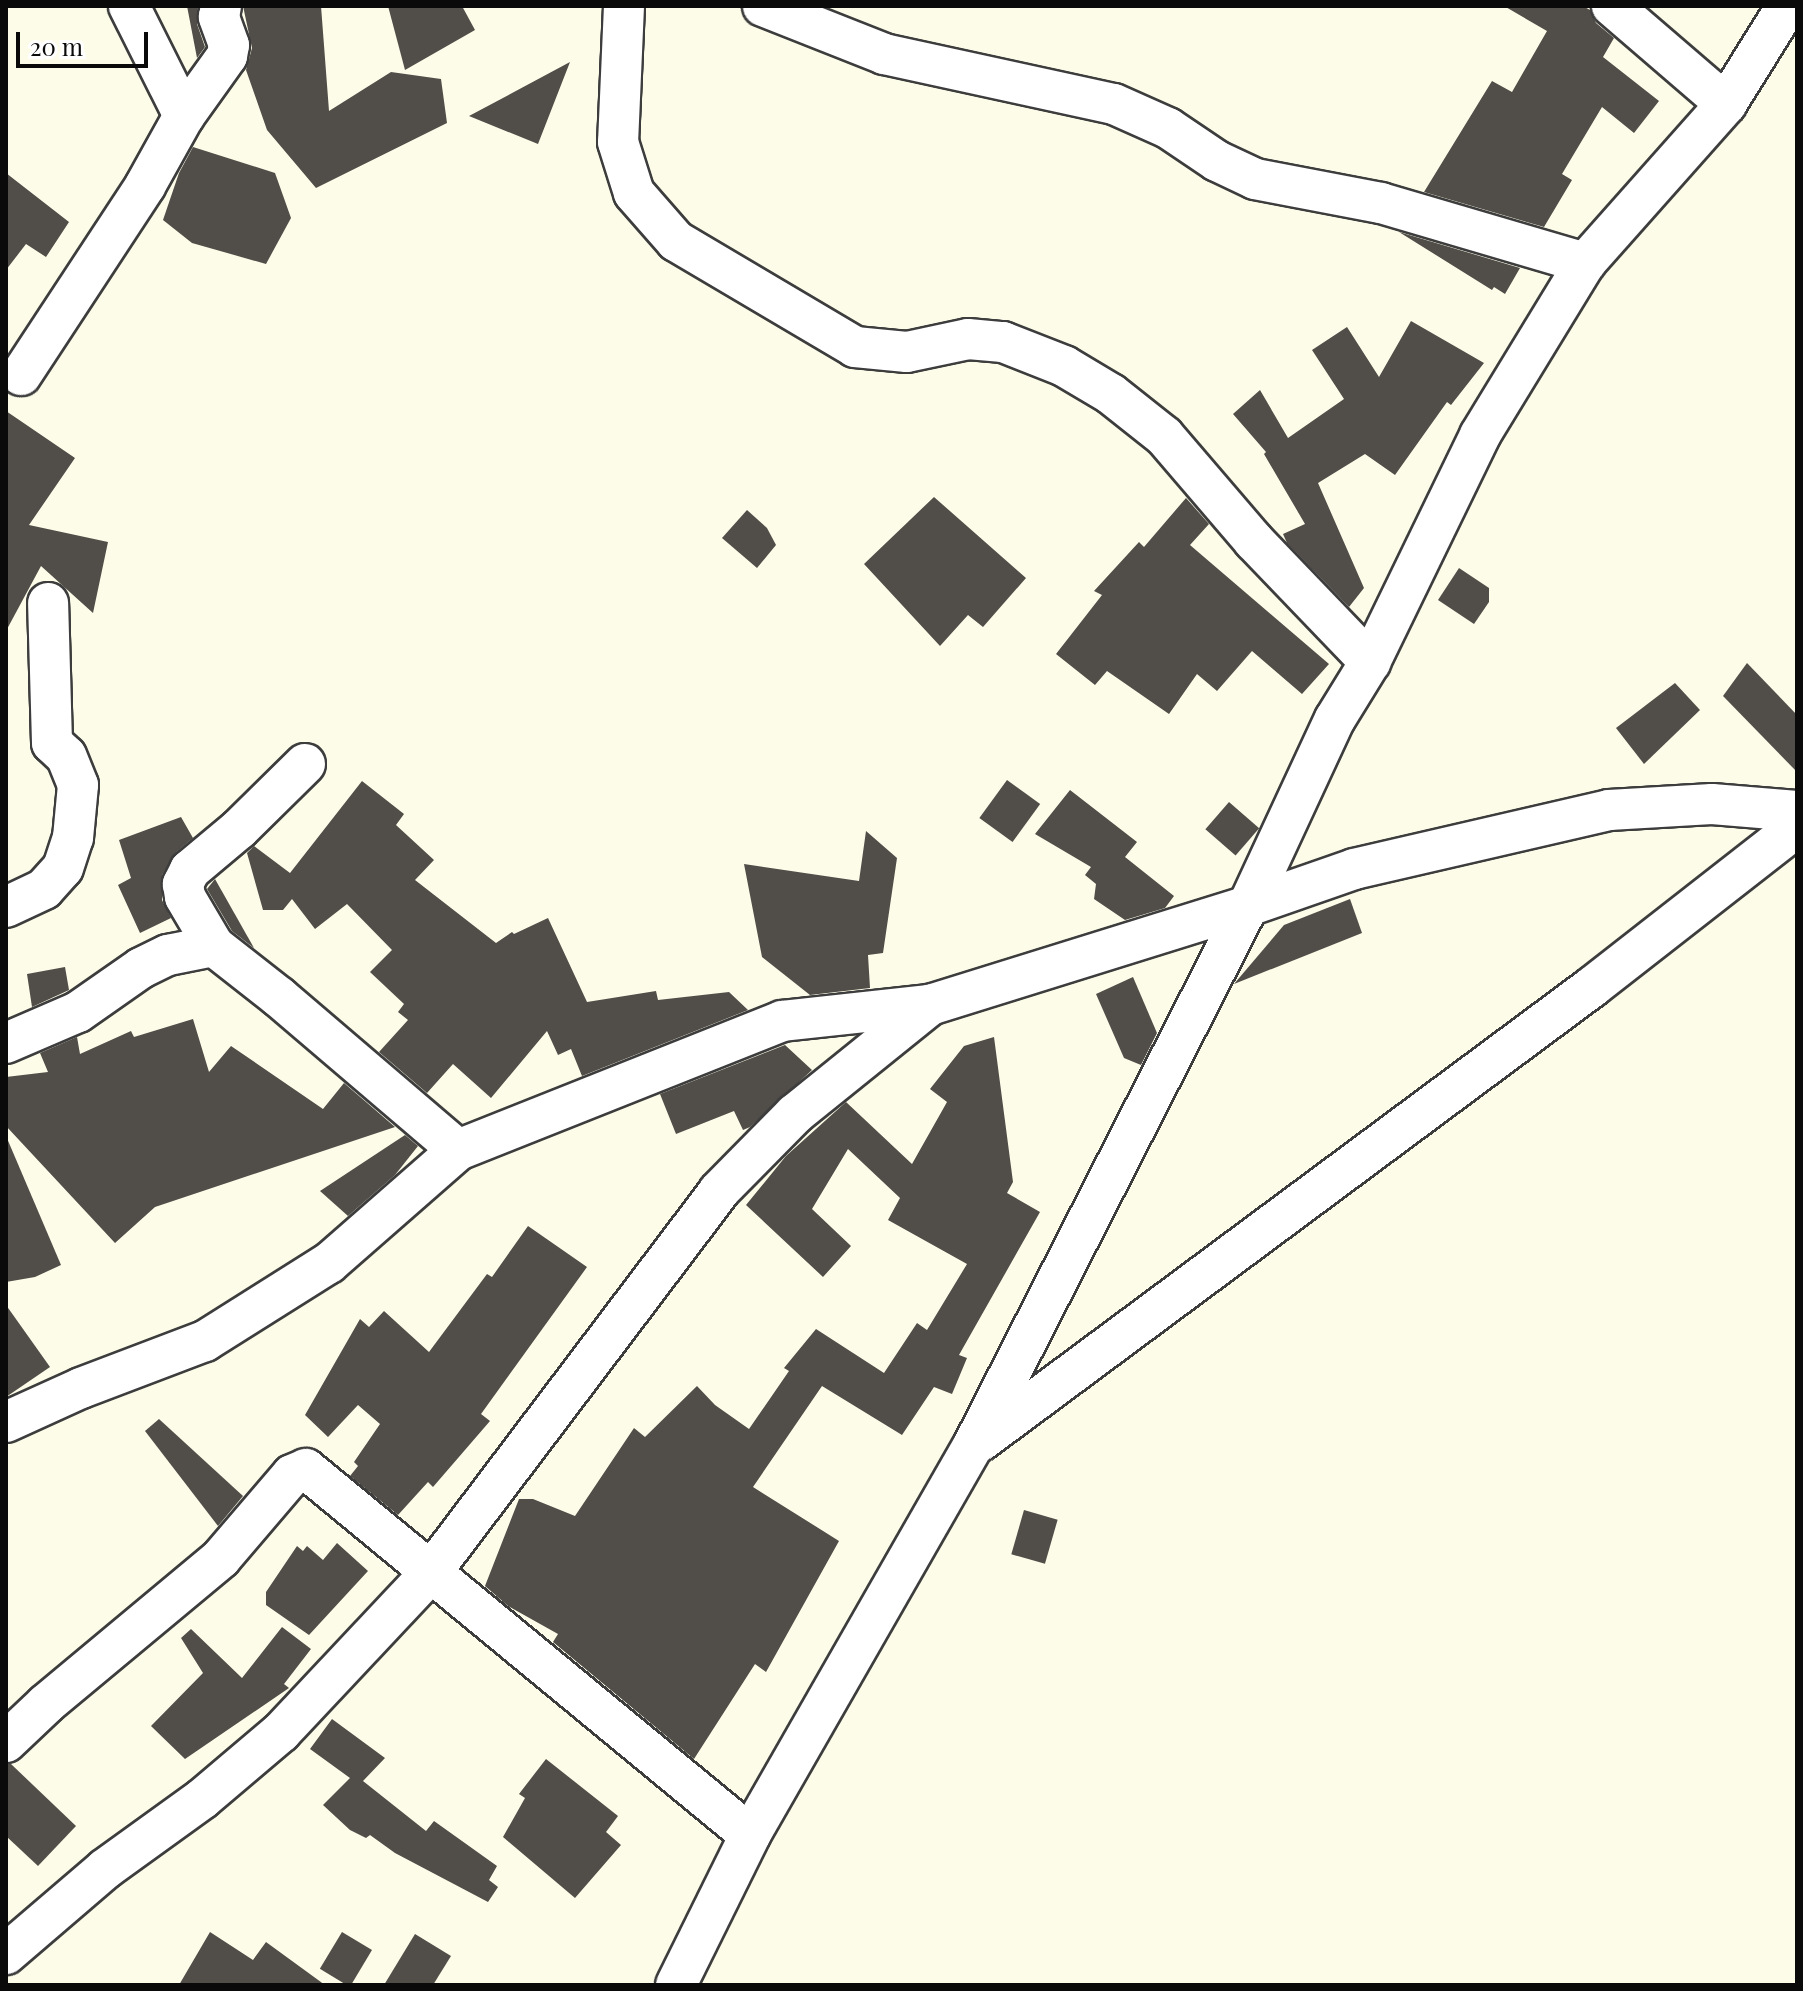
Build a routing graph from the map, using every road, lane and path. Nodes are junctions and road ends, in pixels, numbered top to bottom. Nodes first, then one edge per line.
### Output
1 (129, 6) edge
2 (221, 6) edge
3 (624, 6) edge
4 (763, 6) edge
5 (1612, 6) edge
6 (1787, 6) edge
7 (1726, 104) junction
8 (184, 116) junction
9 (1585, 263) junction
10 (21, 375) dead end
11 (48, 603) dead end
12 (1370, 662) junction
13 (305, 764) dead end
14 (1797, 811) edge
15 (1797, 827) edge
16 (1248, 906) junction
17 (6, 907) edge
18 (214, 946) junction
19 (930, 1005) junction
20 (6, 1043) edge
21 (458, 1150) junction
22 (6, 1422) edge
23 (973, 1446) junction
24 (432, 1571) junction
25 (6, 1742) edge
26 (750, 1835) junction
27 (6, 1954) edge
28 (6, 1974) edge
29 (14, 1985) edge
30 (676, 1985) edge

1 - 8 street
2 - 8 street
3 - 12 street
4 - 9 street
5 - 7 street
6 - 7 street
7 - 9 street
8 - 10 street
9 - 12 street
11 - 17 street
12 - 16 street
13 - 18 street
14 - 16 street
15 - 23 street
16 - 19 street
16 - 23 street
18 - 20 street
18 - 21 street
19 - 21 street
19 - 24 street
21 - 22 street
23 - 26 street
24 - 25 street
24 - 26 street
24 - 27 street
26 - 30 street
28 - 29 street

